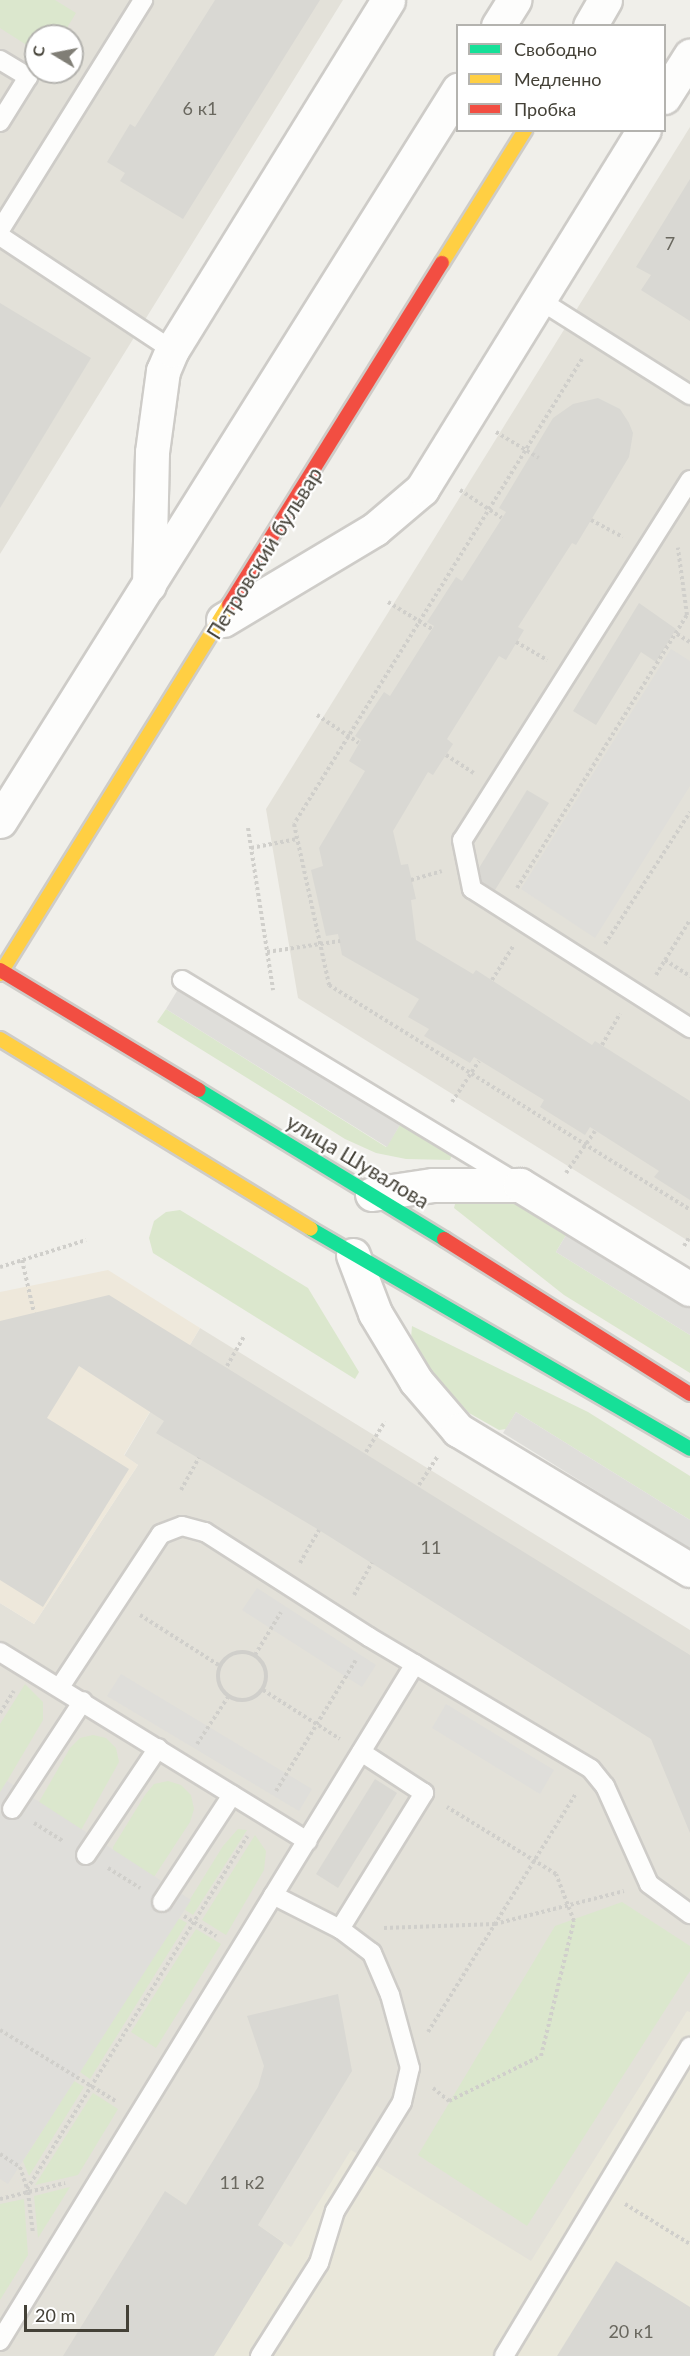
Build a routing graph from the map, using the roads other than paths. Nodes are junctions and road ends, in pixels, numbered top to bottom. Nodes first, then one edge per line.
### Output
1 (143, 0) edge
2 (388, 0) edge
3 (514, 0) edge
4 (605, 0) edge
5 (499, 24) edge
6 (591, 24) edge
7 (690, 56) edge
8 (0, 60) edge
9 (456, 93) edge
10 (666, 94) edge
11 (0, 122) edge
12 (524, 132) edge
13 (643, 132) edge
14 (0, 230) edge
15 (0, 236) edge
16 (538, 299) junction
17 (172, 350) junction
18 (690, 395) edge
19 (690, 480) edge
20 (149, 585) junction
21 (223, 620) junction
22 (0, 821) edge
23 (1, 972) edge
24 (182, 980) dead end
25 (690, 1028) edge
26 (0, 1039) edge
27 (520, 1185) junction
28 (372, 1194) junction
29 (353, 1255) junction
30 (690, 1289) edge
31 (690, 1394) edge
32 (690, 1449) edge
33 (690, 1570) edge
34 (0, 1652) edge
35 (415, 1664) junction
36 (60, 1687) junction
37 (83, 1701) junction
38 (158, 1748) junction
39 (361, 1752) junction
40 (232, 1795) junction
41 (12, 1809) dead end
42 (307, 1841) junction
43 (86, 1855) dead end
44 (273, 1894) junction
45 (162, 1902) dead end
46 (690, 1914) edge
47 (340, 1929) junction
48 (690, 2047) edge
49 (0, 2341) edge
50 (260, 2356) edge
51 (504, 2356) edge

1 - 14 lane
2 - 17 street
3 - 5 street
4 - 6 street
7 - 10 street
8 - 11 lane
9 - 20 street
12 - 21 street, Петровский бульвар
13 - 16 street
15 - 17 lane
16 - 18 lane
16 - 21 street
17 - 20 street
19 - 25 lane
20 - 22 street
21 - 23 street, Петровский бульвар
23 - 28 street, улица Шувалова
24 - 27 lane
26 - 29 street
27 - 28 street
27 - 30 street
28 - 31 street, улица Шувалова
29 - 32 street
29 - 33 street
34 - 36 lane
35 - 36 lane
35 - 39 lane
35 - 46 lane
36 - 37 lane
37 - 38 lane
37 - 41 lane
38 - 40 lane
38 - 43 lane
39 - 42 lane
39 - 47 lane
40 - 42 lane
40 - 45 lane
42 - 44 lane
44 - 47 lane
44 - 49 lane
47 - 50 lane
48 - 51 lane

